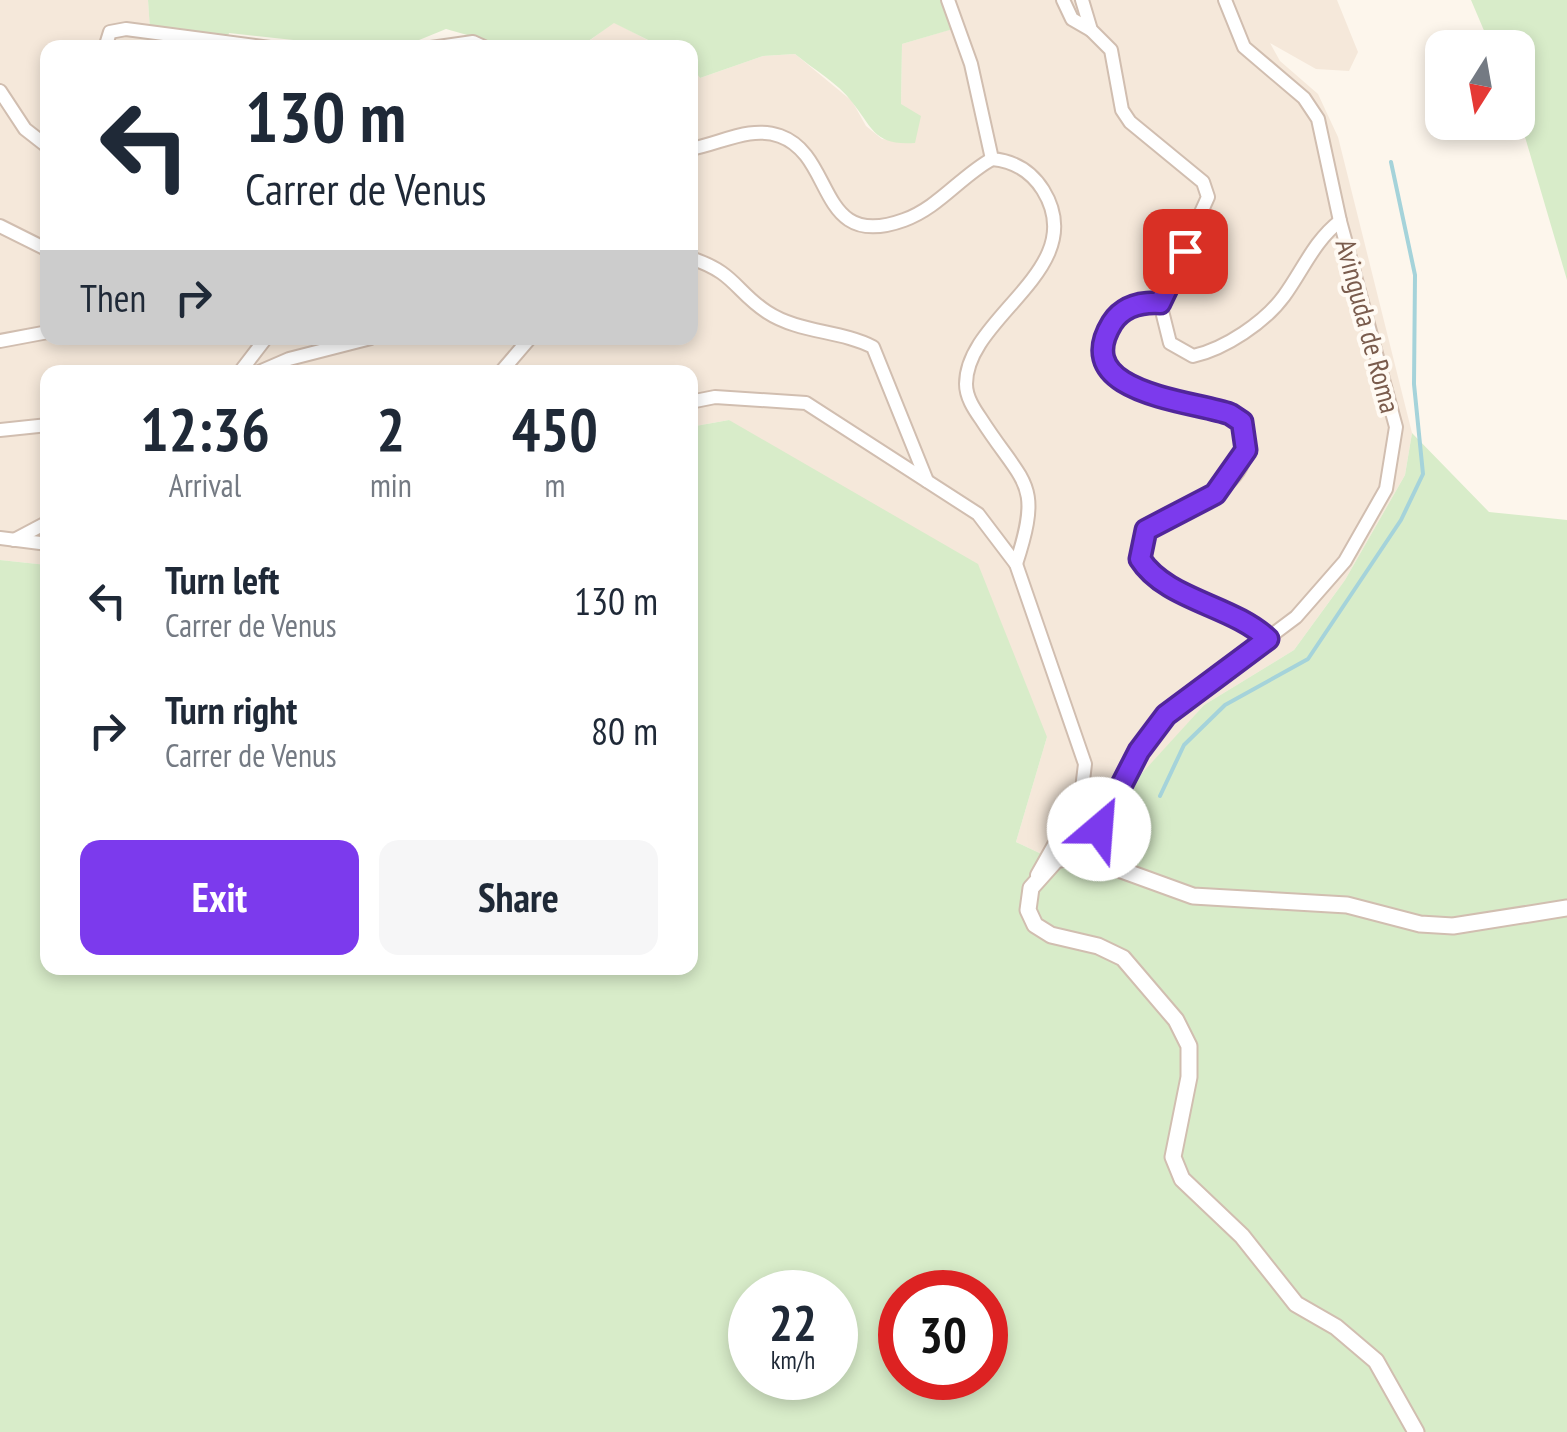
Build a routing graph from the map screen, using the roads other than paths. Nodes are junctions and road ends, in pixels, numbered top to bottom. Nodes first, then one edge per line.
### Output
1 (948, 0) edge
2 (1063, 0) edge
3 (1082, 0) edge
4 (1225, 0) edge
5 (1091, 30) junction
6 (108, 40) edge
7 (209, 40) edge
8 (0, 91) edge
9 (40, 141) edge
10 (698, 147) edge
11 (992, 160) junction
12 (1340, 221) junction
13 (2, 228) edge
14 (40, 246) edge
15 (698, 261) edge
16 (1160, 303) junction
17 (40, 334) edge
18 (0, 341) edge
19 (261, 345) edge
20 (342, 345) edge
21 (524, 345) edge
22 (245, 365) edge
23 (274, 365) edge
24 (507, 365) edge
25 (698, 401) edge
26 (40, 426) edge
27 (0, 430) edge
28 (927, 481) junction
29 (40, 525) edge
30 (7, 539) edge
31 (40, 543) edge
32 (1016, 564) junction
33 (1268, 639) junction
34 (1095, 826) junction
35 (1065, 830) junction
36 (1077, 855) junction
37 (1111, 864) junction
38 (1036, 877) junction
39 (1567, 908) edge
40 (1416, 1432) edge

1 - 11 street
2 - 5 street
3 - 5 street
4 - 12 street, Avinguda de Roma
5 - 16 street
6 - 7 street
8 - 9 street
10 - 11 street
11 - 32 street
12 - 16 street
12 - 33 street, Avinguda de Roma
13 - 14 street
15 - 28 street
16 - 33 street
17 - 18 street
19 - 22 street
20 - 23 street
21 - 24 street
25 - 28 street
26 - 27 street
28 - 32 street
29 - 30 street
30 - 31 street
32 - 35 street
33 - 34 street, Avinguda de Roma
34 - 35 street
34 - 36 street, Avinguda de Roma
34 - 37 street
35 - 36 street
35 - 38 street
36 - 37 street
36 - 38 street
37 - 39 street
38 - 40 street

